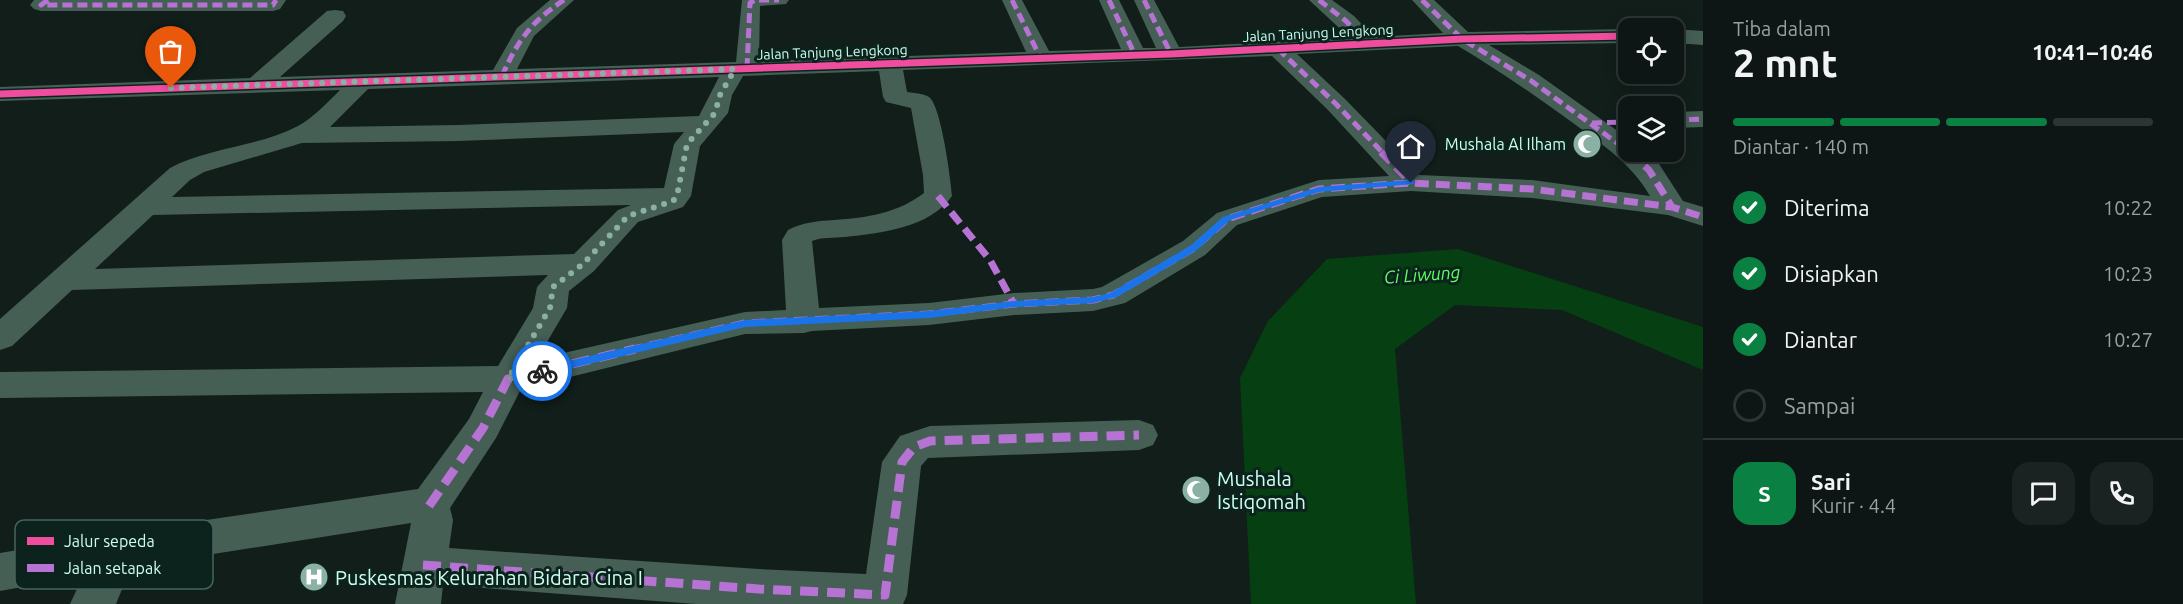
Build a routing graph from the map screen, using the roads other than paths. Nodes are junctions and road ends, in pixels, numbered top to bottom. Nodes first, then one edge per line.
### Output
1 (48, 0) edge
2 (276, 0) edge
3 (564, 0) edge
4 (779, 0) edge
5 (1012, 0) edge
6 (1109, 0) edge
7 (1144, 0) edge
8 (1319, 0) edge
9 (1422, 0) edge
10 (335, 16) dead end
11 (1618, 36) edge
12 (1684, 37) edge
13 (1703, 38) edge
14 (1462, 39) junction
15 (1369, 45) junction
16 (1278, 49) junction
17 (1171, 54) junction
18 (1136, 55) junction
19 (1041, 58) junction
20 (890, 63) junction
21 (741, 68) junction
22 (502, 76) junction
23 (362, 81) junction
24 (257, 85) junction
25 (0, 94) edge
26 (1703, 119) edge
27 (1684, 120) edge
28 (1618, 122) edge
29 (707, 123) junction
30 (1592, 123) junction
31 (300, 135) junction
32 (1411, 183) junction
33 (677, 196) junction
34 (145, 206) junction
35 (1672, 207) junction
36 (1703, 217) edge
37 (583, 264) junction
38 (62, 280) junction
39 (804, 322) junction
40 (0, 338) edge
41 (508, 379) junction
42 (0, 385) edge
43 (1139, 435) dead end
44 (429, 506) junction
45 (213, 537) edge
46 (15, 569) edge
47 (0, 572) edge
48 (420, 585) edge
49 (99, 589) edge
50 (886, 599) edge
51 (93, 604) edge

1 - 2 street
3 - 22 street
4 - 21 street
5 - 19 street
6 - 18 street
7 - 17 street
8 - 15 street
9 - 14 street
10 - 24 street
11 - 14 street, Jalan Tanjung Lengkong
12 - 13 street
14 - 15 street, Jalan Tanjung Lengkong
14 - 30 street
15 - 16 street, Jalan Tanjung Lengkong
16 - 17 street, Jalan Tanjung Lengkong
16 - 32 street
17 - 18 street, Jalan Tanjung Lengkong
18 - 19 street, Jalan Tanjung Lengkong
19 - 20 street, Jalan Tanjung Lengkong
20 - 21 street, Jalan Tanjung Lengkong
20 - 39 street
21 - 22 street, Jalan Tanjung Lengkong
21 - 29 street
22 - 23 street, Jalan Tanjung Lengkong
23 - 24 street, Jalan Tanjung Lengkong
23 - 31 street
24 - 25 street, Jalan Tanjung Lengkong
26 - 27 street
28 - 30 street
29 - 31 street
29 - 33 street
30 - 35 street
31 - 34 street
32 - 35 street
32 - 39 street
33 - 34 street
33 - 37 street
34 - 38 street
35 - 36 street
37 - 38 street
37 - 41 street
38 - 40 street
39 - 41 street
41 - 42 street
41 - 44 street
43 - 50 street
44 - 45 street
44 - 48 street
46 - 47 street
48 - 50 street
49 - 51 street

